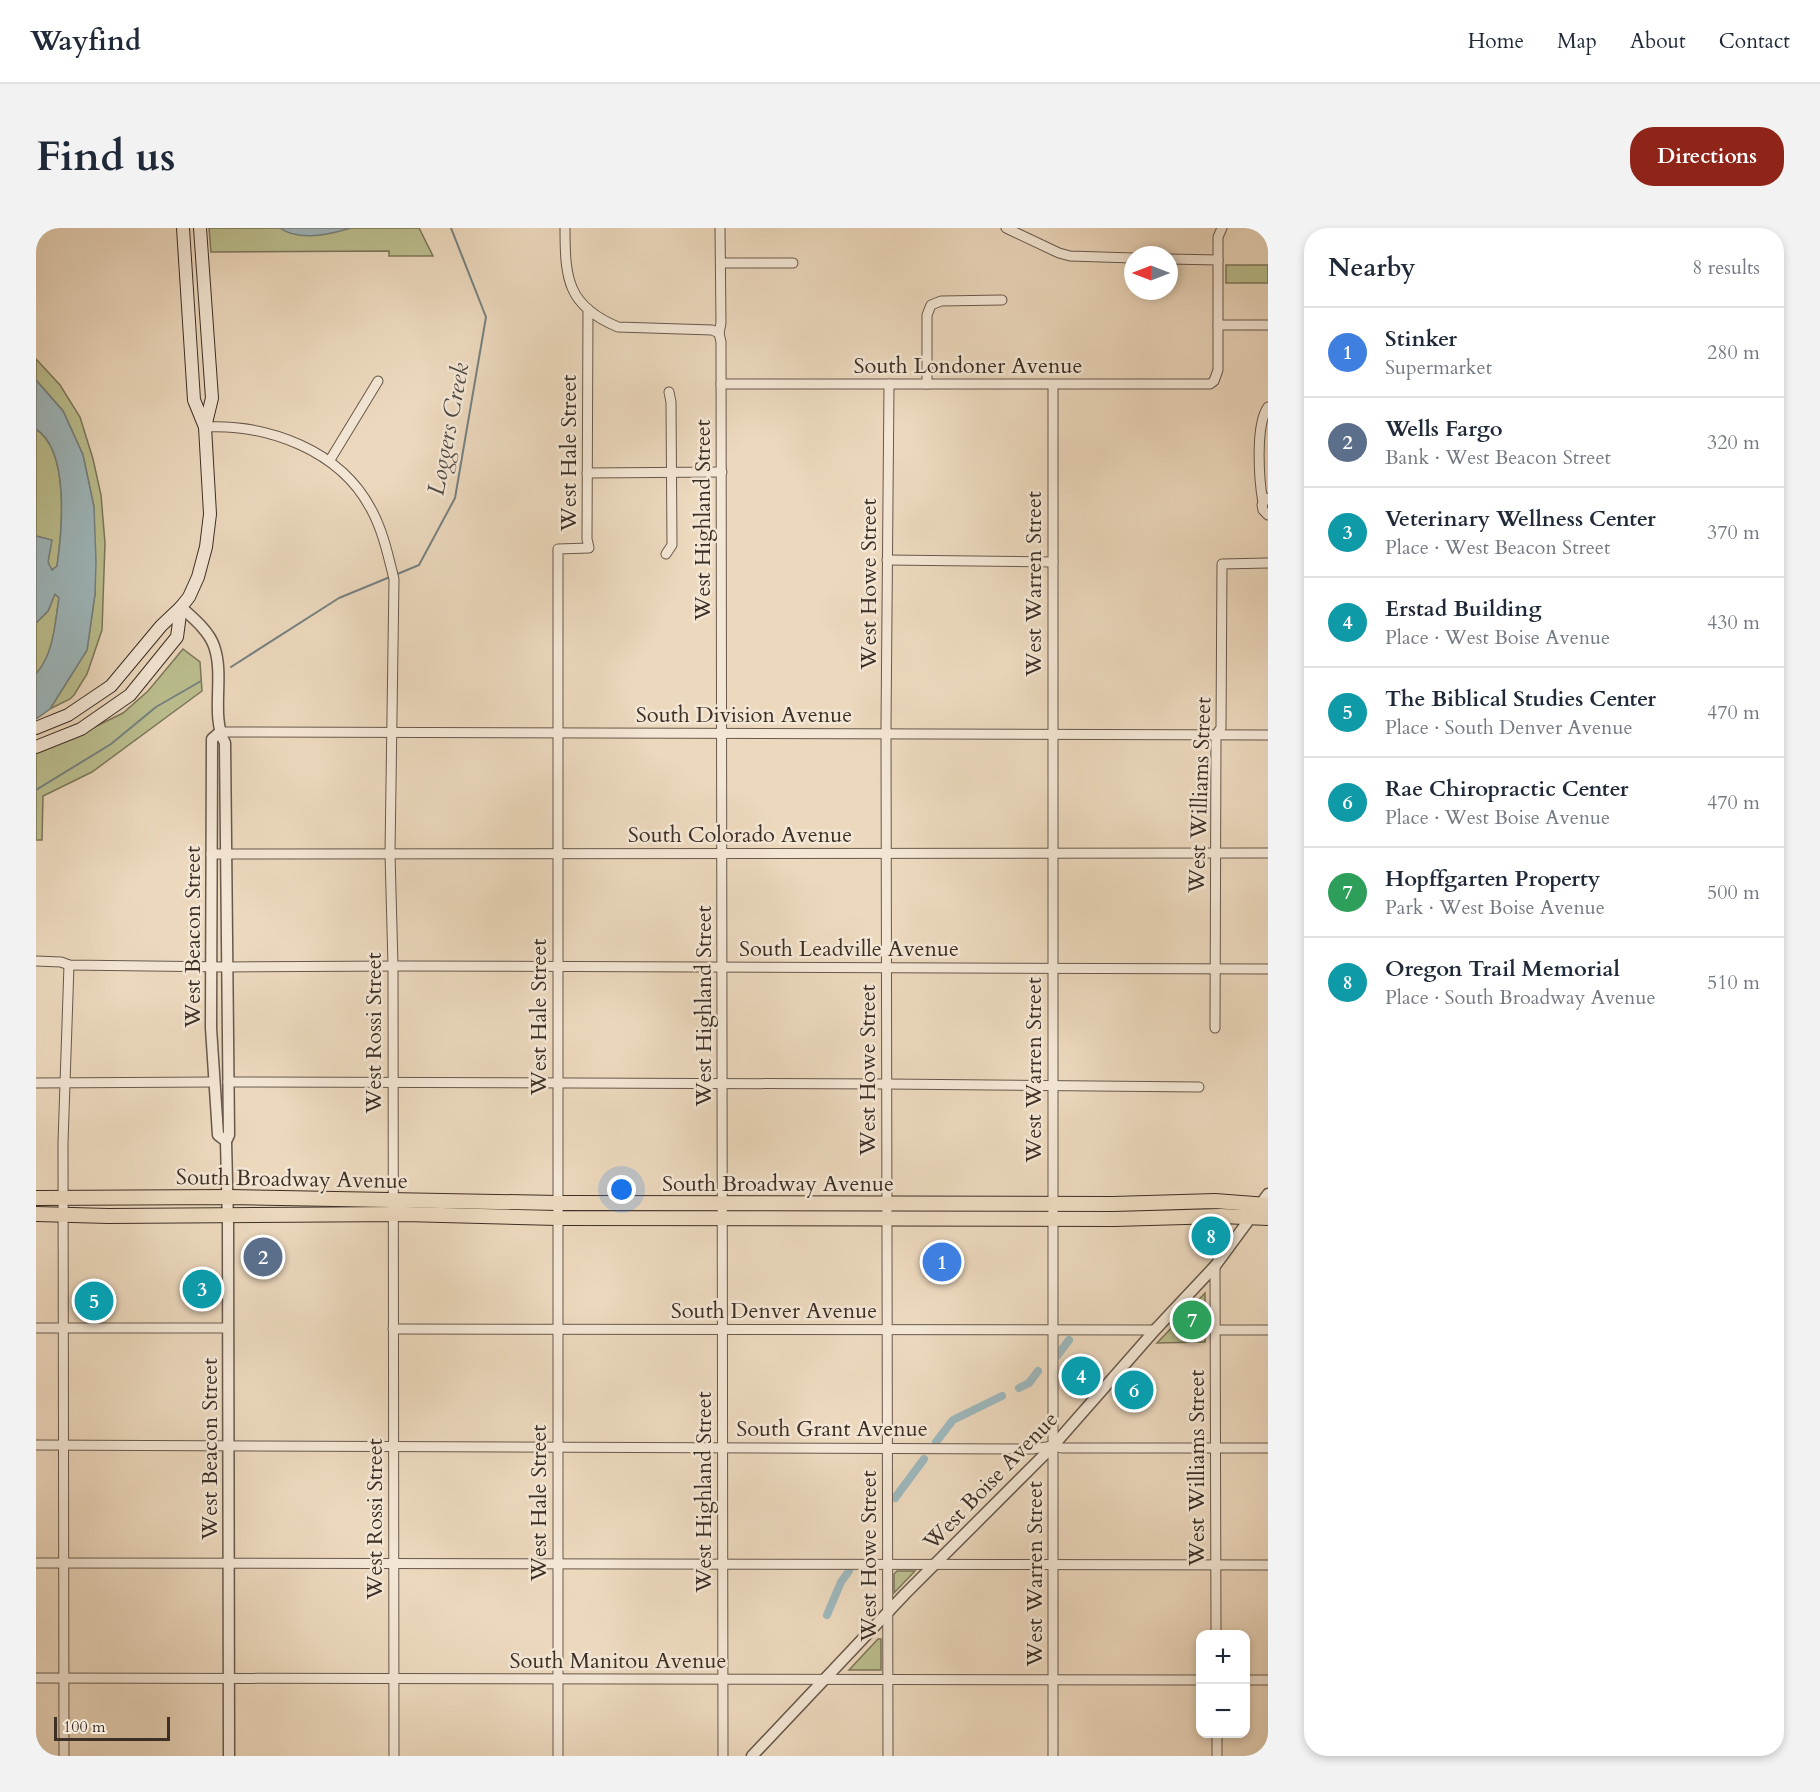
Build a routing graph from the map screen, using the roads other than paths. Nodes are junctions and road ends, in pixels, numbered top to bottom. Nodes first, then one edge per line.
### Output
1 (183, 228) edge
2 (200, 228) edge
3 (565, 228) edge
4 (720, 228) edge
5 (1006, 228) edge
6 (1222, 228) edge
7 (1124, 258) edge
8 (1178, 259) edge
9 (721, 260) junction
10 (1218, 260) junction
11 (793, 263) dead end
12 (1002, 300) dead end
13 (588, 309) junction
14 (1218, 325) junction
15 (1268, 325) edge
16 (719, 333) junction
17 (378, 381) dead end
18 (721, 384) junction
19 (889, 384) junction
20 (927, 384) junction
21 (1053, 385) junction
22 (669, 392) dead end
23 (1268, 407) edge
24 (205, 427) junction
25 (330, 460) junction
26 (722, 472) junction
27 (587, 473) junction
28 (672, 473) junction
29 (1265, 500) edge
30 (1268, 515) edge
31 (666, 554) dead end
32 (887, 560) junction
33 (1053, 562) junction
34 (1268, 563) edge
35 (181, 607) junction
36 (36, 728) edge
37 (220, 732) junction
38 (557, 733) junction
39 (392, 734) junction
40 (722, 734) junction
41 (886, 734) junction
42 (1053, 734) junction
43 (1216, 735) junction
44 (1268, 735) edge
45 (36, 747) edge
46 (390, 853) junction
47 (557, 853) junction
48 (722, 853) junction
49 (886, 853) junction
50 (1053, 853) junction
51 (1215, 853) junction
52 (1268, 853) edge
53 (211, 854) junction
54 (227, 854) junction
55 (36, 961) edge
56 (69, 965) junction
57 (393, 966) junction
58 (212, 967) junction
59 (557, 967) junction
60 (722, 967) junction
61 (887, 967) junction
62 (227, 968) junction
63 (1053, 968) junction
64 (1215, 968) junction
65 (1268, 969) edge
66 (1215, 1028) dead end
67 (214, 1082) junction
68 (228, 1082) junction
69 (36, 1083) edge
70 (393, 1083) junction
71 (557, 1083) junction
72 (722, 1083) junction
73 (64, 1084) junction
74 (887, 1084) junction
75 (1053, 1085) junction
76 (1199, 1087) dead end
77 (226, 1142) junction
78 (228, 1197) junction
79 (36, 1198) edge
80 (63, 1198) junction
81 (393, 1200) junction
82 (1266, 1201) edge
83 (558, 1203) junction
84 (723, 1203) junction
85 (887, 1204) junction
86 (1053, 1204) junction
87 (36, 1214) edge
88 (63, 1214) junction
89 (393, 1214) junction
90 (228, 1215) junction
91 (557, 1218) junction
92 (723, 1218) junction
93 (1251, 1218) junction
94 (1268, 1218) edge
95 (887, 1219) junction
96 (1053, 1219) junction
97 (1215, 1266) junction
98 (36, 1328) edge
99 (64, 1328) junction
100 (228, 1329) junction
101 (393, 1329) junction
102 (558, 1330) junction
103 (723, 1330) junction
104 (887, 1330) junction
105 (1053, 1330) junction
106 (1155, 1330) junction
107 (1215, 1330) junction
108 (1268, 1330) edge
109 (36, 1445) edge
110 (64, 1445) junction
111 (228, 1446) junction
112 (393, 1446) junction
113 (1053, 1446) junction
114 (558, 1447) junction
115 (723, 1447) junction
116 (887, 1448) junction
117 (1216, 1448) junction
118 (1268, 1448) edge
119 (36, 1563) edge
120 (229, 1563) junction
121 (393, 1563) junction
122 (558, 1563) junction
123 (723, 1563) junction
124 (64, 1564) junction
125 (887, 1564) junction
126 (936, 1564) junction
127 (1053, 1564) junction
128 (1216, 1565) junction
129 (1268, 1565) edge
130 (888, 1613) junction
131 (1216, 1630) edge
132 (36, 1678) edge
133 (64, 1678) junction
134 (229, 1678) junction
135 (393, 1679) junction
136 (558, 1679) junction
137 (825, 1679) junction
138 (888, 1679) junction
139 (723, 1680) junction
140 (1053, 1680) junction
141 (1196, 1680) edge
142 (1250, 1680) edge
143 (1268, 1680) edge
144 (1217, 1738) edge
145 (64, 1756) edge
146 (229, 1756) edge
147 (394, 1756) edge
148 (558, 1756) edge
149 (723, 1756) edge
150 (752, 1756) edge
151 (888, 1756) edge
152 (1053, 1756) edge
153 (1217, 1756) edge

1 - 24 main road
2 - 24 main road
3 - 13 street
4 - 9 street, West Highland Street
5 - 7 street
6 - 10 street
8 - 10 street
9 - 11 street
9 - 16 street, West Highland Street
10 - 14 street
12 - 20 street
13 - 16 street
13 - 27 street, West Hale Street
14 - 15 street
14 - 21 street, South Londoner Avenue
16 - 18 street, West Highland Street
17 - 25 street
18 - 19 street, South Londoner Avenue
18 - 26 street, West Highland Street
19 - 20 street, South Londoner Avenue
19 - 32 street, West Howe Street
20 - 21 street, South Londoner Avenue
21 - 33 street, West Warren Street
22 - 28 street
23 - 29 street
24 - 25 street, West Rossi Street
24 - 35 main road
25 - 39 street, West Rossi Street
26 - 28 street
26 - 40 street, West Highland Street
27 - 28 street
27 - 38 street, West Hale Street
28 - 31 street
29 - 30 street
32 - 33 street
32 - 41 street, West Howe Street
33 - 42 street, West Warren Street
34 - 43 street, West Williams Street
35 - 36 main road
35 - 37 street, West Beacon Street
35 - 45 main road
37 - 39 street, South Division Avenue
37 - 53 street, West Beacon Street
37 - 54 street, West Beacon Street
38 - 39 street, South Division Avenue
38 - 40 street, South Division Avenue
38 - 47 street, West Hale Street
39 - 46 street, West Rossi Street
40 - 41 street, South Division Avenue
40 - 48 street, West Highland Street
41 - 42 street, South Division Avenue
41 - 49 street, West Howe Street
42 - 43 street, South Division Avenue
42 - 50 street, West Warren Street
43 - 44 street, South Division Avenue
43 - 51 street, West Williams Street
46 - 47 street, South Colorado Avenue
46 - 54 street, South Colorado Avenue
46 - 57 street, West Rossi Street
47 - 48 street, South Colorado Avenue
47 - 59 street, West Hale Street
48 - 49 street, South Colorado Avenue
48 - 60 street, West Highland Street
49 - 50 street, South Colorado Avenue
49 - 61 street, West Howe Street
50 - 51 street, South Colorado Avenue
50 - 63 street, West Warren Street
51 - 52 street, South Colorado Avenue
51 - 64 street, West Williams Street
53 - 54 street, South Colorado Avenue
53 - 58 street, West Beacon Street
54 - 62 street, West Beacon Street
55 - 56 street, South Leadville Avenue
56 - 58 street, South Leadville Avenue
56 - 73 street
57 - 59 street, South Leadville Avenue
57 - 62 street, South Leadville Avenue
57 - 70 street, West Rossi Street
58 - 62 street, South Leadville Avenue
58 - 67 street, West Beacon Street
59 - 60 street, South Leadville Avenue
59 - 71 street, West Hale Street
60 - 61 street, South Leadville Avenue
60 - 72 street, West Highland Street
61 - 63 street, South Leadville Avenue
61 - 74 street, West Howe Street
62 - 68 street, West Beacon Street
63 - 64 street, South Leadville Avenue
63 - 75 street, West Warren Street
64 - 65 street, South Leadville Avenue
64 - 66 street, West Williams Street
67 - 73 street
67 - 77 street, West Beacon Street
68 - 70 street
68 - 77 street, West Beacon Street
69 - 73 street
70 - 71 street
70 - 81 street, West Rossi Street
71 - 72 street
71 - 83 street, West Hale Street
72 - 74 street
72 - 84 street, West Highland Street
73 - 80 street
74 - 75 street
74 - 85 street, West Howe Street
75 - 76 street
75 - 86 street, West Warren Street
77 - 78 street, West Beacon Street
78 - 80 main road, South Broadway Avenue
78 - 81 main road, South Broadway Avenue
78 - 90 street, West Beacon Street
79 - 80 main road, South Broadway Avenue
80 - 88 street
81 - 83 main road, South Broadway Avenue
81 - 89 street, West Rossi Street
82 - 86 main road, South Broadway Avenue
82 - 93 street, West Boise Avenue
83 - 84 main road, South Broadway Avenue
83 - 91 street, West Hale Street
84 - 85 main road, South Broadway Avenue
84 - 92 street, West Highland Street
85 - 86 main road, South Broadway Avenue
85 - 95 street, West Howe Street
86 - 96 street, West Warren Street
87 - 88 main road, South Broadway Avenue
88 - 90 main road, South Broadway Avenue
88 - 99 street
89 - 90 main road, South Broadway Avenue
89 - 91 main road, South Broadway Avenue
89 - 101 street, West Rossi Street
90 - 100 street, West Beacon Street
91 - 92 main road, South Broadway Avenue
91 - 102 street, West Hale Street
92 - 95 main road, South Broadway Avenue
92 - 103 street, West Highland Street
93 - 94 main road, South Broadway Avenue
93 - 96 main road, South Broadway Avenue
93 - 97 street, West Boise Avenue
95 - 96 main road, South Broadway Avenue
95 - 104 street, West Howe Street
96 - 105 street, West Warren Street
97 - 106 street, West Boise Avenue
97 - 107 street, West Williams Street
98 - 99 street
99 - 100 street
99 - 110 street
100 - 111 street, West Beacon Street
101 - 102 street, South Denver Avenue
101 - 112 street, West Rossi Street
102 - 103 street, South Denver Avenue
102 - 114 street, West Hale Street
103 - 104 street, South Denver Avenue
103 - 115 street, West Highland Street
104 - 105 street, South Denver Avenue
104 - 116 street, West Howe Street
105 - 106 street, South Denver Avenue
105 - 113 street, West Warren Street
106 - 113 street, West Boise Avenue
107 - 108 street
107 - 117 street, West Williams Street
109 - 110 street, South Grant Avenue
110 - 111 street, South Grant Avenue
110 - 124 street
111 - 112 street, South Grant Avenue
111 - 120 street, West Beacon Street
112 - 114 street, South Grant Avenue
112 - 121 street, West Rossi Street
113 - 116 street, South Grant Avenue
113 - 117 street, South Grant Avenue
113 - 126 street, West Boise Avenue
113 - 127 street, West Warren Street
114 - 115 street, South Grant Avenue
114 - 122 street, West Hale Street
115 - 116 street, South Grant Avenue
115 - 123 street, West Highland Street
116 - 125 street, West Howe Street
117 - 118 street, South Grant Avenue
117 - 128 street, West Williams Street
119 - 124 street
120 - 121 street
120 - 124 street
120 - 134 street, West Beacon Street
121 - 122 street
121 - 135 street, West Rossi Street
122 - 123 street
122 - 136 street, West Hale Street
123 - 125 street
123 - 139 street, West Highland Street
124 - 133 street
125 - 126 street
125 - 130 street, West Howe Street
126 - 127 street
126 - 130 street, West Boise Avenue
127 - 128 street
127 - 140 street, West Warren Street
128 - 129 street
128 - 131 street, West Williams Street
130 - 137 street, West Boise Avenue
130 - 138 street, West Howe Street
132 - 133 street, South Manitou Avenue
133 - 134 street, South Manitou Avenue
133 - 145 street
134 - 135 street, South Manitou Avenue
134 - 146 street, West Beacon Street
135 - 136 street, South Manitou Avenue
135 - 147 street, West Rossi Street
136 - 139 street, South Manitou Avenue
136 - 148 street, West Hale Street
137 - 138 street, South Manitou Avenue
137 - 139 street, South Manitou Avenue
137 - 150 street, West Boise Avenue
138 - 140 street, South Manitou Avenue
138 - 151 street, West Howe Street
139 - 149 street, West Highland Street
140 - 141 street, South Manitou Avenue
140 - 152 street, West Warren Street
142 - 143 street
144 - 153 street

